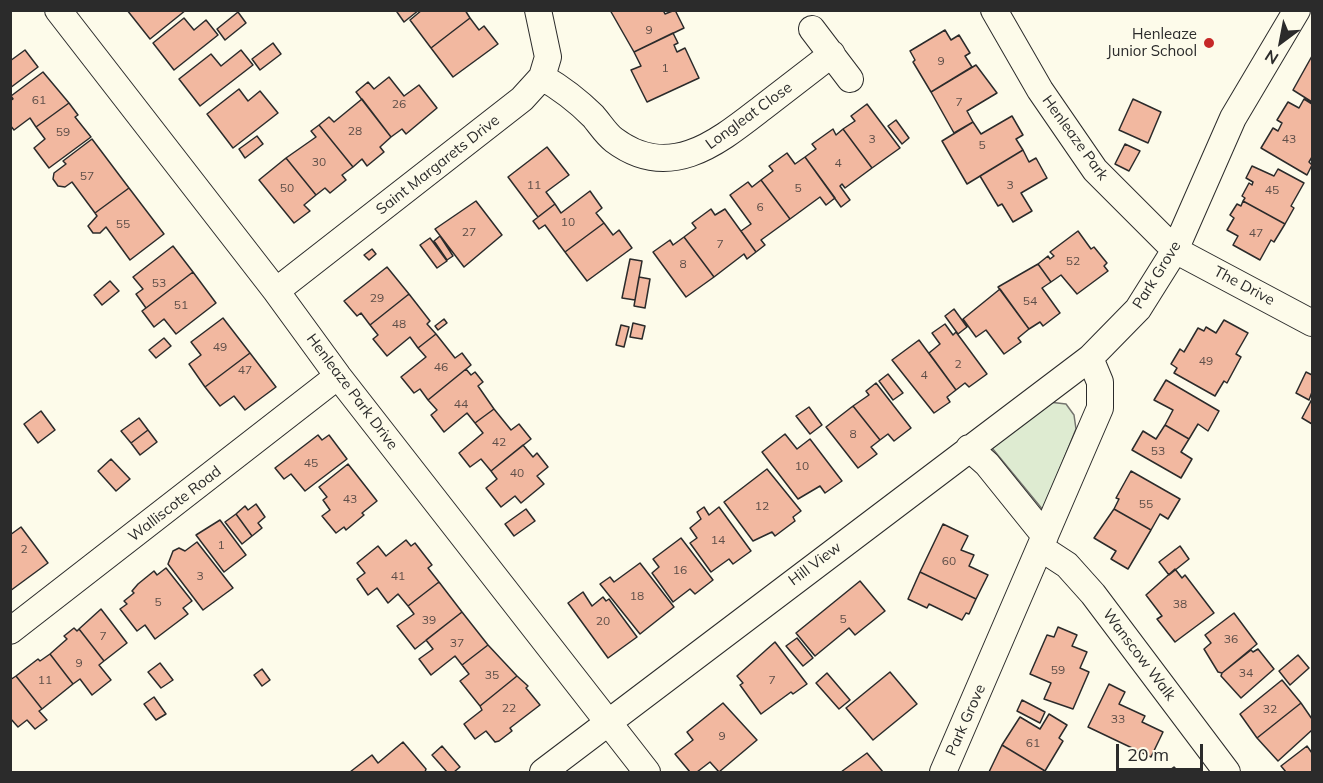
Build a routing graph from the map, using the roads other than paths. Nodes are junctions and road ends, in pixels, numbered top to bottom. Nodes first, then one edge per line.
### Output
1 (58, 10) edge
2 (538, 10) edge
3 (994, 10) edge
4 (1298, 10) edge
5 (812, 30) dead end
6 (832, 54) junction
7 (542, 77) junction
8 (850, 79) dead end
9 (1175, 250) junction
10 (276, 291) junction
11 (1312, 323) edge
12 (1090, 358) junction
13 (338, 376) junction
14 (969, 448) junction
15 (1043, 542) junction
16 (10, 632) edge
17 (609, 720) junction
18 (543, 772) edge
19 (648, 772) edge
20 (943, 772) edge
21 (1227, 772) edge

1 - 10 street, Henleaze Park Drive
2 - 7 street
3 - 9 street, Henleaze Park
4 - 9 street, Park Grove
5 - 6 street
6 - 7 street, Longleat Close
6 - 8 street
7 - 10 street, Saint Margarets Drive
9 - 11 street, The Drive
9 - 12 street, Park Grove
10 - 13 street, Henleaze Park Drive
12 - 14 street, Hill View
12 - 15 street, Park Grove
13 - 16 street, Walliscote Road
13 - 17 street, Henleaze Park Drive
14 - 15 street
14 - 17 street, Hill View
15 - 20 street, Park Grove
15 - 21 street, Wanscow Walk
17 - 18 street, Hill View
17 - 19 street, Henleaze Park Drive

